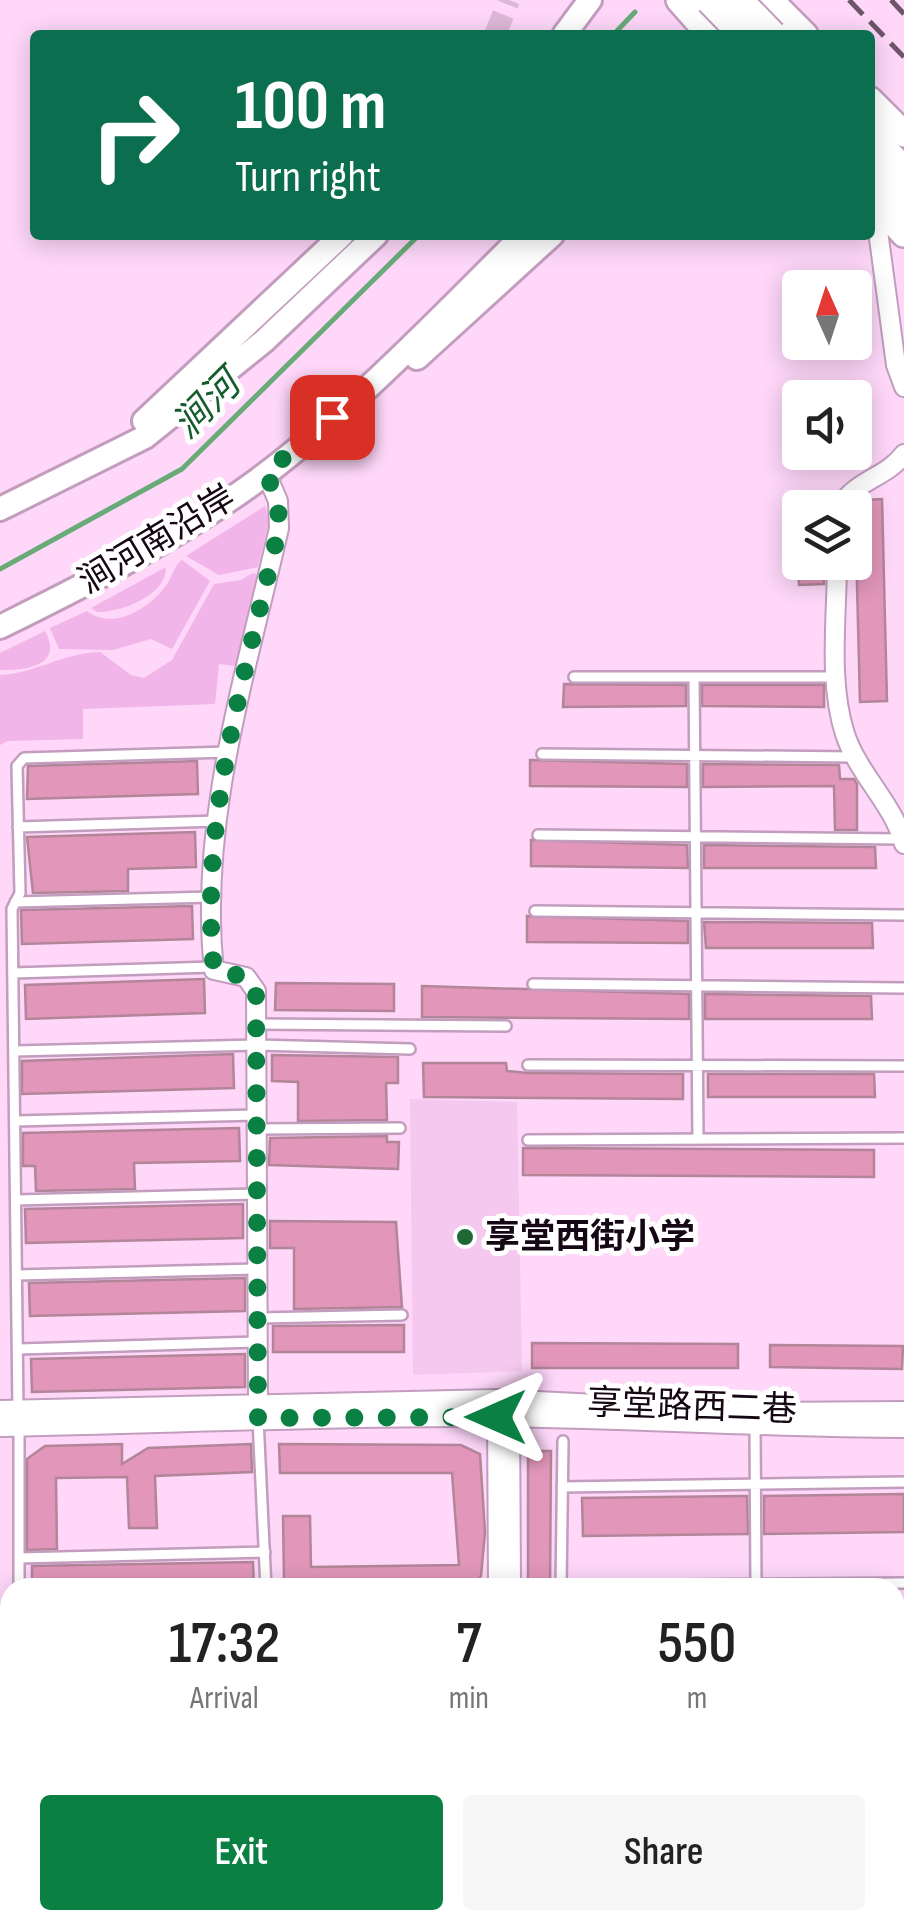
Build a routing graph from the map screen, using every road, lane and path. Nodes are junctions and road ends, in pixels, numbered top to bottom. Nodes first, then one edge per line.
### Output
1 (590, 0) edge
2 (678, 0) edge
3 (710, 0) edge
4 (738, 0) edge
5 (770, 0) edge
6 (568, 30) edge
7 (705, 30) edge
8 (739, 30) edge
9 (767, 30) edge
10 (800, 30) edge
11 (875, 105) edge
12 (904, 134) edge
13 (875, 141) edge
14 (904, 171) edge
15 (875, 173) edge
16 (875, 202) edge
17 (904, 206) edge
18 (875, 220) edge
19 (904, 234) edge
20 (337, 240) edge
21 (371, 240) edge
22 (519, 240) edge
23 (547, 240) edge
24 (904, 387) edge
25 (332, 417) junction
26 (904, 454) edge
27 (106, 456) junction
28 (266, 473) junction
29 (852, 490) edge
30 (0, 509) edge
31 (837, 580) edge
32 (0, 627) edge
33 (574, 677) dead end
34 (694, 677) junction
35 (838, 677) junction
36 (229, 752) junction
37 (542, 754) dead end
38 (694, 755) junction
39 (855, 757) junction
40 (218, 820) junction
41 (18, 826) junction
42 (538, 835) dead end
43 (695, 836) junction
44 (903, 841) edge
45 (212, 897) junction
46 (16, 902) junction
47 (536, 911) dead end
48 (696, 913) junction
49 (904, 915) edge
50 (213, 968) junction
51 (12, 974) junction
52 (533, 984) dead end
53 (698, 988) junction
54 (904, 988) edge
55 (256, 1024) junction
56 (506, 1026) dead end
57 (256, 1045) junction
58 (410, 1049) dead end
59 (15, 1051) junction
60 (528, 1065) dead end
61 (698, 1066) junction
62 (904, 1066) edge
63 (15, 1122) junction
64 (257, 1122) junction
65 (400, 1128) dead end
66 (904, 1138) edge
67 (698, 1139) junction
68 (528, 1140) dead end
69 (257, 1194) junction
70 (16, 1200) junction
71 (258, 1269) junction
72 (17, 1275) junction
73 (402, 1315) dead end
74 (259, 1318) junction
75 (259, 1342) junction
76 (19, 1348) junction
77 (504, 1409) junction
78 (258, 1410) junction
79 (904, 1411) edge
80 (9, 1419) edge
81 (755, 1420) junction
82 (904, 1428) edge
83 (562, 1441) dead end
84 (904, 1482) edge
85 (755, 1484) junction
86 (562, 1487) junction
87 (265, 1552) junction
88 (20, 1558) junction
89 (19, 1578) edge
90 (266, 1578) edge
91 (498, 1578) edge
92 (511, 1578) edge
93 (561, 1578) edge
94 (756, 1578) edge

1 - 6 street
2 - 7 main road
3 - 8 main road, bridge
4 - 9 main road, bridge
5 - 10 main road
11 - 12 main road
13 - 14 main road
15 - 17 main road
16 - 19 main road
18 - 24 street
20 - 27 street
21 - 27 street
22 - 25 street, 涧河南沿岸
23 - 25 street
25 - 28 street, 涧河南沿岸
26 - 29 street
27 - 30 street
28 - 32 street, 涧河南沿岸
28 - 36 street
31 - 35 street
33 - 34 lane
34 - 35 lane
34 - 38 lane
35 - 39 street
36 - 40 street
36 - 41 lane
37 - 38 lane
38 - 39 lane
38 - 43 lane
39 - 44 street
40 - 41 lane
40 - 45 street
41 - 46 lane
42 - 43 lane
43 - 44 lane
43 - 48 lane
45 - 46 lane
45 - 50 street
46 - 51 lane
47 - 48 lane
48 - 49 lane
48 - 53 lane
50 - 51 lane
50 - 55 street
51 - 59 lane
52 - 53 lane
53 - 54 lane
53 - 61 lane
55 - 56 lane
55 - 57 street
57 - 58 lane
57 - 59 lane
57 - 64 street
59 - 63 lane
60 - 61 lane
61 - 62 lane
61 - 67 lane
63 - 64 lane
63 - 70 lane
64 - 65 lane
64 - 69 street
66 - 67 lane
67 - 68 lane
69 - 70 lane
69 - 71 street
70 - 72 lane
71 - 72 lane
71 - 74 street
72 - 76 lane
73 - 74 lane
74 - 75 street
75 - 76 lane
75 - 78 street
76 - 80 lane
77 - 78 street, 享堂路西二巷
77 - 81 street, 享堂路西二巷
77 - 91 street
77 - 92 street
78 - 80 street, 享堂路西二巷
78 - 87 lane
79 - 81 street, 享堂路西二巷
80 - 88 lane
81 - 82 street, 享堂路西二巷
81 - 85 lane
83 - 86 lane
84 - 85 lane
85 - 86 lane
85 - 94 lane
86 - 93 lane
87 - 88 lane
87 - 90 lane
88 - 89 lane

